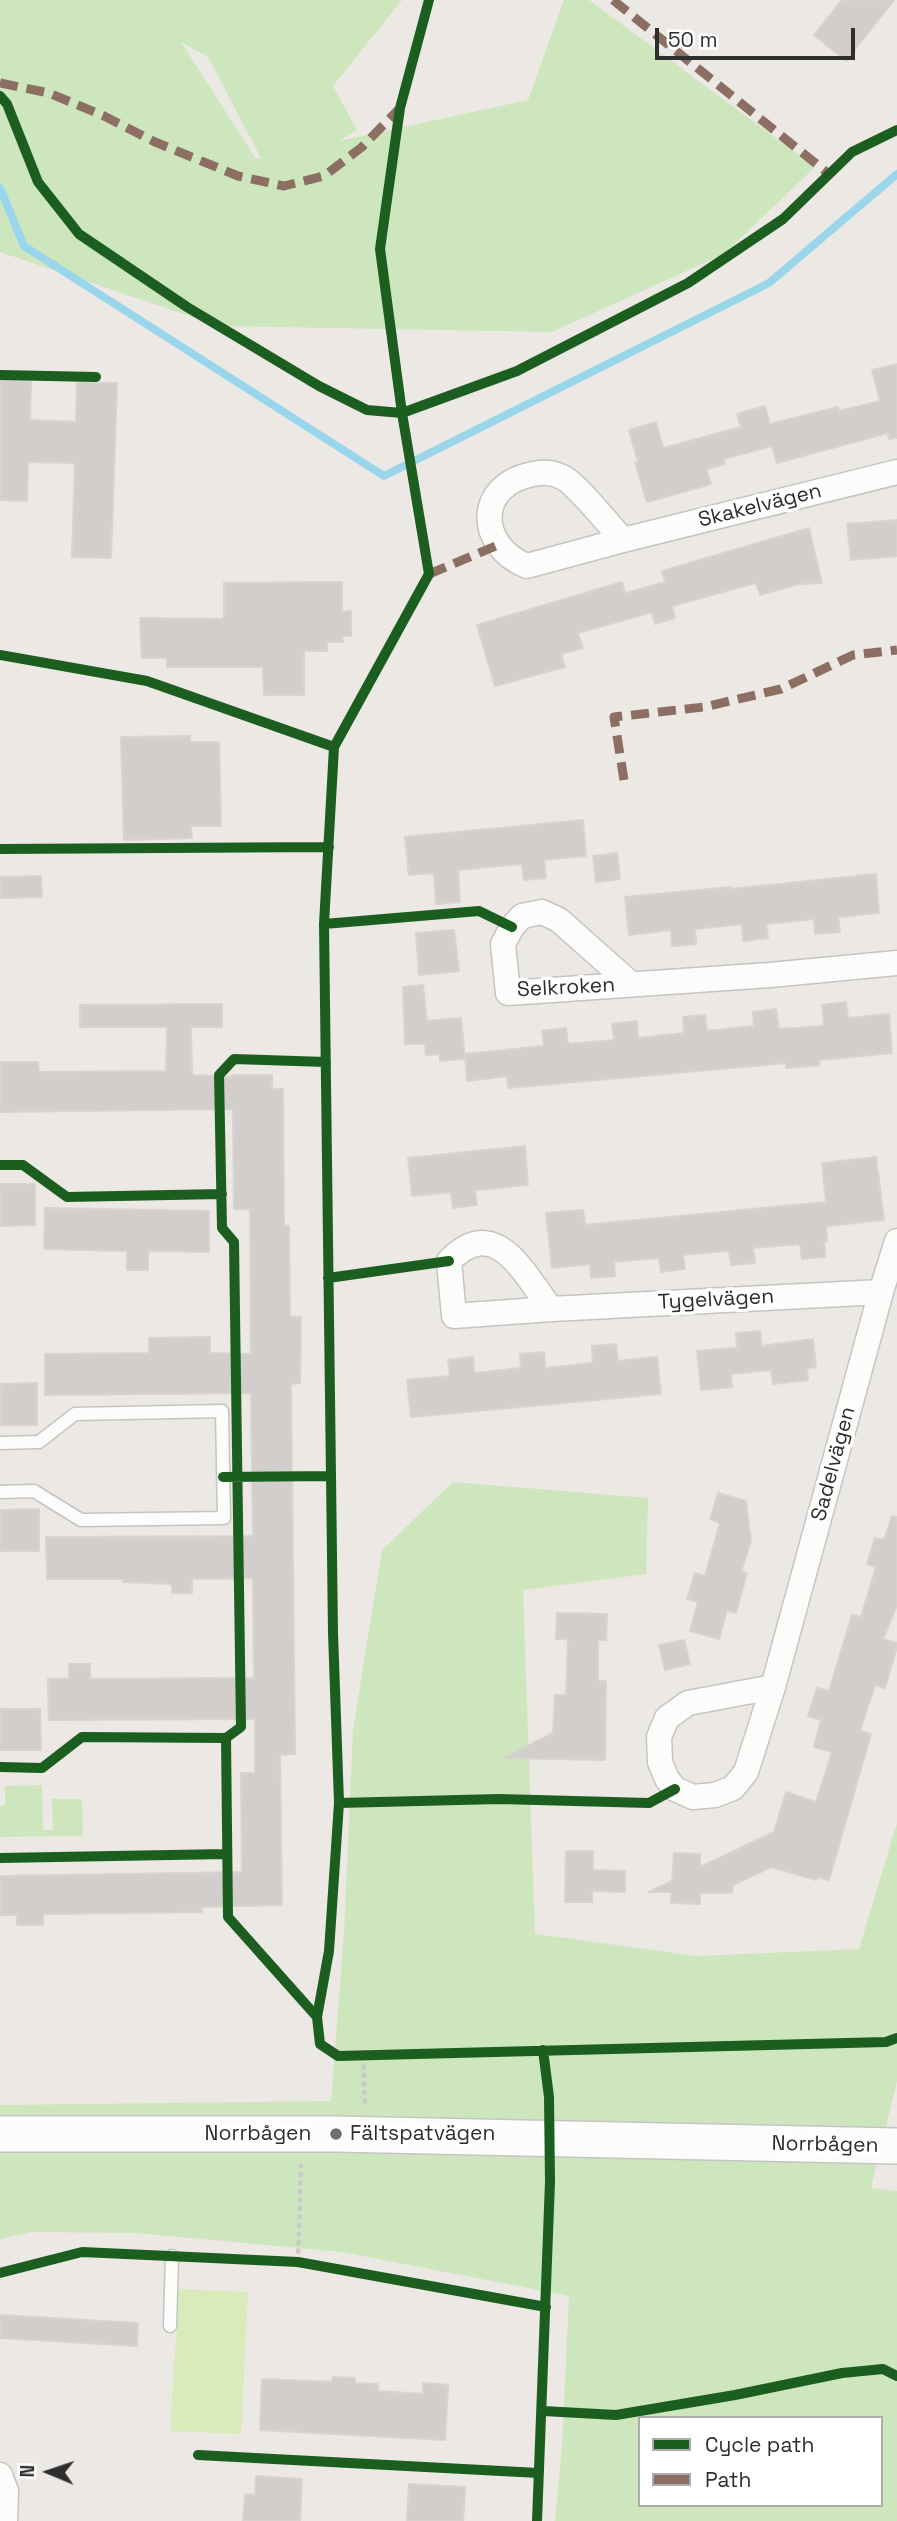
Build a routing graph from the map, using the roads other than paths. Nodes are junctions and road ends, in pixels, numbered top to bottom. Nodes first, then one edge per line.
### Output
1 (897, 472) edge
2 (623, 540) junction
3 (897, 963) edge
4 (631, 984) junction
5 (897, 1241) edge
6 (881, 1292) junction
7 (551, 1309) dead end
8 (0, 1443) edge
9 (0, 1492) edge
10 (773, 1687) junction
11 (0, 2134) edge
12 (896, 2147) edge
13 (172, 2256) dead end
14 (170, 2326) dead end
15 (0, 2475) edge
16 (5, 2521) edge

1 - 2 street, Skakelvägen
2 - 2 street, Skakelvägen
3 - 4 street, Selkroken
4 - 4 street, Selkroken
5 - 6 street, Sadelvägen
6 - 7 street, Tygelvägen
6 - 10 street, Sadelvägen
8 - 9 lane
10 - 10 street, Sadelvägen
11 - 12 street, Norrbågen
13 - 14 lane
15 - 16 street

